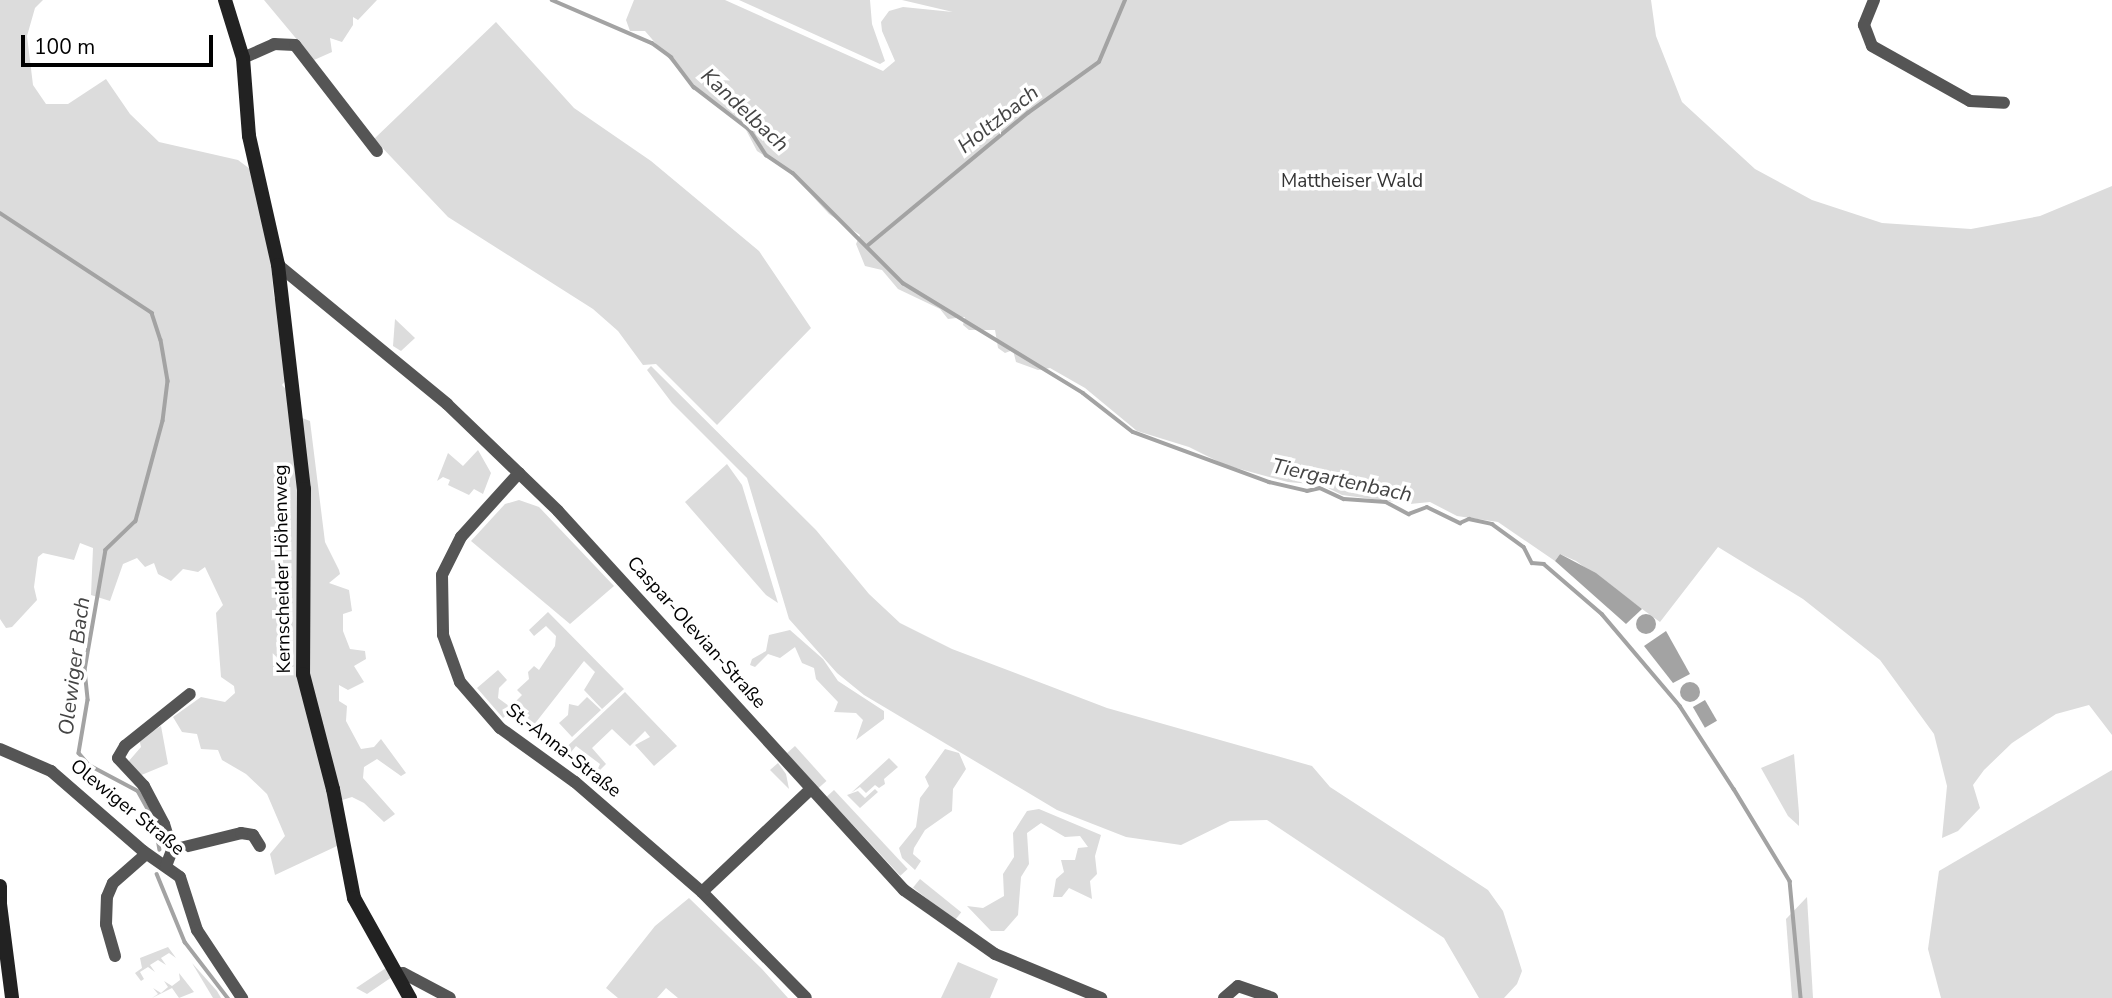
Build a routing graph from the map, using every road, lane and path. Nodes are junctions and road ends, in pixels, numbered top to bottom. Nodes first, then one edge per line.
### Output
1 (225, 0) edge
2 (1874, 0) edge
3 (243, 58) junction
4 (2004, 103) dead end
5 (377, 150) dead end
6 (278, 265) junction
7 (519, 473) junction
8 (190, 694) dead end
9 (0, 750) edge
10 (811, 789) junction
11 (260, 846) dead end
12 (172, 850) junction
13 (146, 854) junction
14 (166, 866) junction
15 (0, 886) edge
16 (702, 892) junction
17 (0, 905) edge
18 (115, 956) dead end
19 (397, 975) junction
20 (12, 998) edge
21 (242, 998) edge
22 (410, 998) edge
23 (450, 998) edge
24 (806, 998) edge
25 (1101, 998) edge
26 (1224, 998) edge
27 (1272, 998) edge

1 - 3 street, Kernscheider Höhenweg
2 - 4 street
3 - 5 street
3 - 6 street, Kernscheider Höhenweg
6 - 7 street, Caspar-Olevian-Straße
6 - 19 street, Kernscheider Höhenweg
7 - 10 street, Caspar-Olevian-Straße
7 - 16 street, St.-Anna-Straße
8 - 12 street
9 - 13 street, Olewiger Straße
10 - 16 street
10 - 25 street, Caspar-Olevian-Straße
11 - 12 street
12 - 14 street
13 - 14 street, Olewiger Straße
13 - 18 street
14 - 21 street, Olewiger Straße
15 - 17 street
16 - 24 street, St.-Anna-Straße
17 - 20 street
19 - 22 street, Kernscheider Höhenweg
19 - 23 street
26 - 27 street

